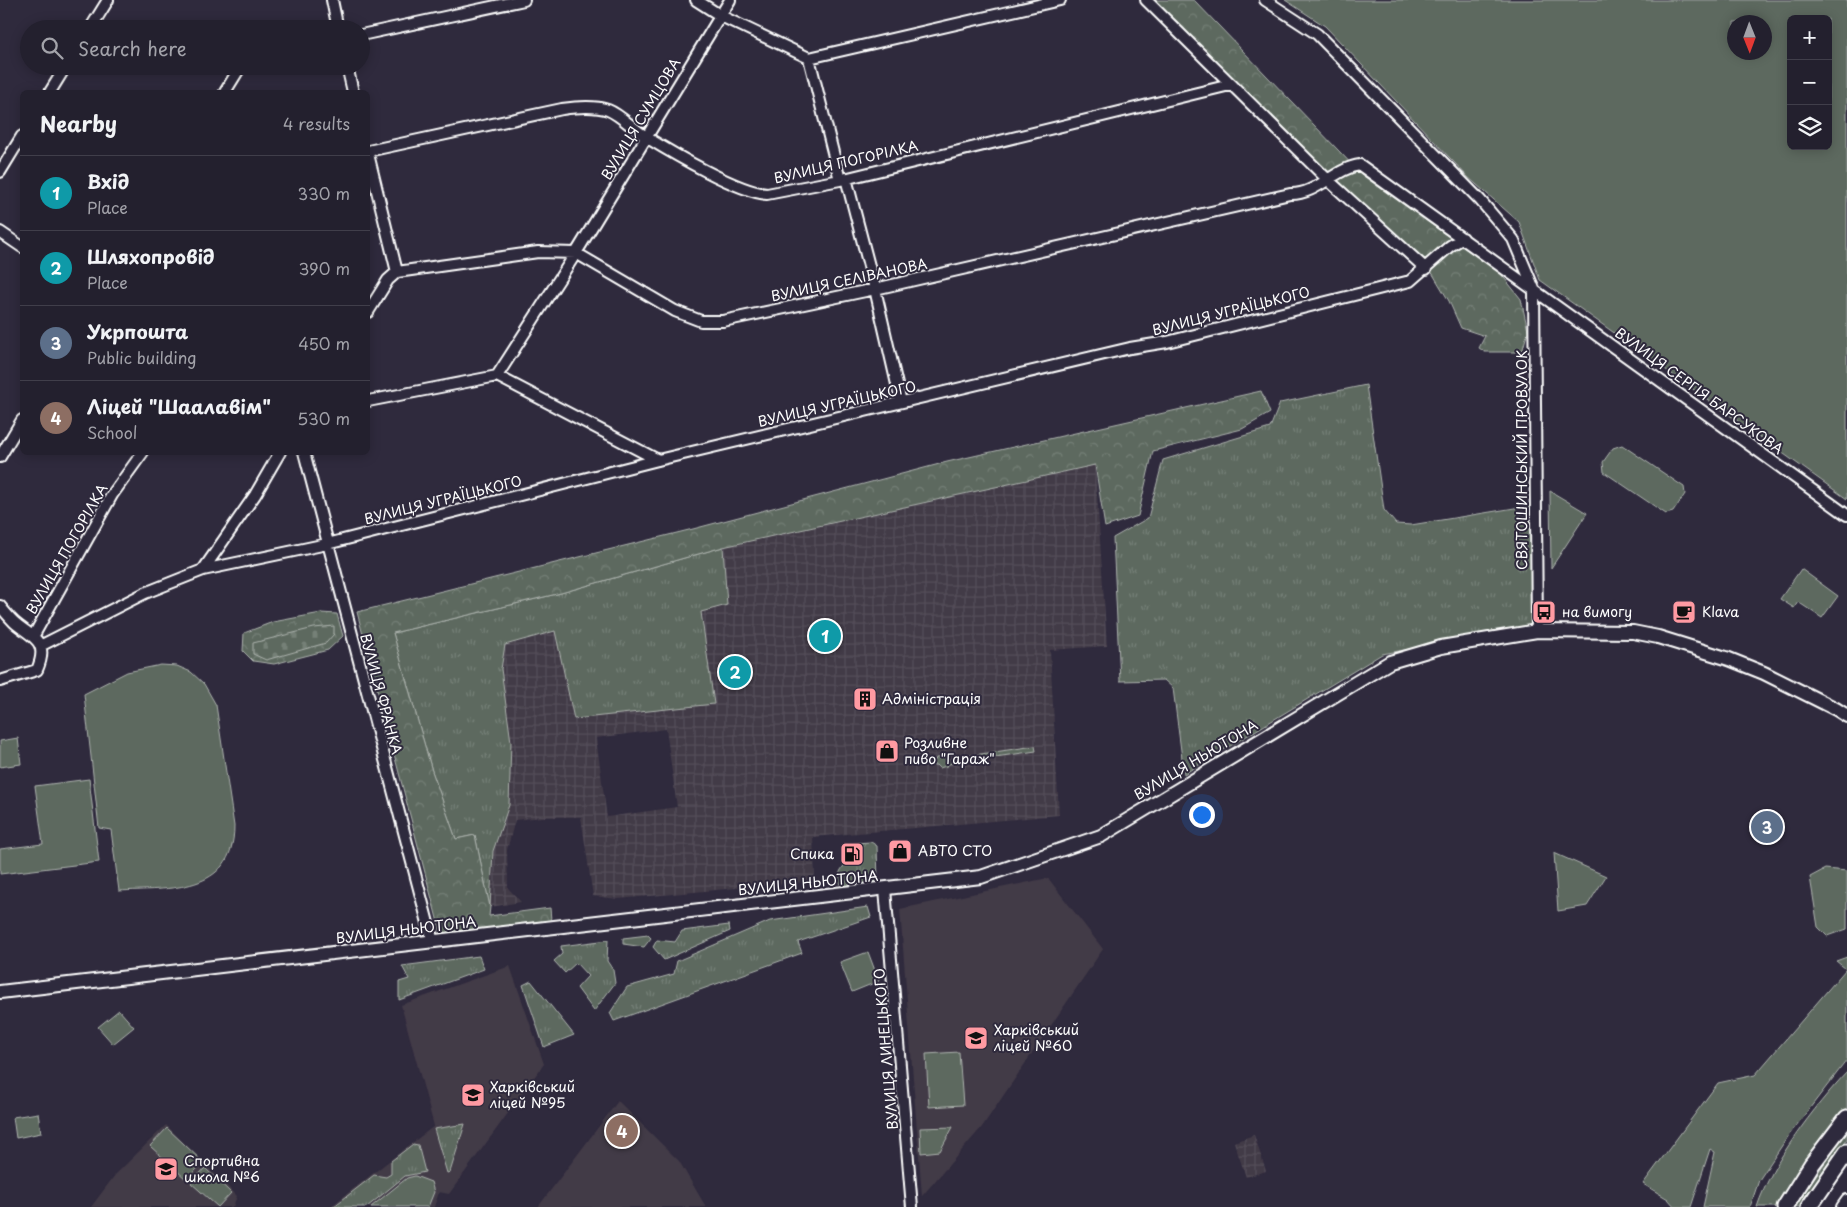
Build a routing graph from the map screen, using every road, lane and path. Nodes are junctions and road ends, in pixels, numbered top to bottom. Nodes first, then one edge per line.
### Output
1 (108, 0) edge
2 (332, 0) edge
3 (524, 0) edge
4 (696, 0) edge
5 (730, 0) edge
6 (1060, 0) edge
7 (1146, 0) edge
8 (1265, 0) edge
9 (721, 16) junction
10 (96, 20) edge
11 (336, 20) edge
12 (370, 33) edge
13 (809, 58) junction
14 (60, 75) edge
15 (236, 75) edge
16 (349, 75) edge
17 (1230, 85) junction
18 (51, 90) edge
19 (226, 90) edge
20 (353, 90) edge
21 (646, 137) junction
22 (20, 139) edge
23 (370, 153) edge
24 (370, 161) edge
25 (1360, 165) joint
26 (0, 172) edge
27 (843, 179) junction
28 (1328, 180) junction
29 (0, 232) edge
30 (1463, 238) junction
31 (20, 245) edge
32 (576, 254) junction
33 (1426, 269) junction
34 (397, 272) junction
35 (875, 289) junction
36 (1534, 289) junction
37 (370, 309) edge
38 (497, 376) junction
39 (370, 401) edge
40 (901, 402) junction
41 (20, 423) edge
42 (142, 455) edge
43 (278, 455) edge
44 (305, 455) edge
45 (0, 457) edge
46 (658, 460) junction
47 (1847, 515) edge
48 (327, 544) junction
49 (203, 570) junction
50 (0, 606) edge
51 (1537, 631) junction
52 (34, 635) junction
53 (40, 646) junction
54 (0, 681) edge
55 (1847, 716) edge
56 (885, 889) junction
57 (433, 942) junction
58 (0, 992) edge
59 (1847, 1118) edge
60 (1847, 1152) edge
61 (1847, 1200) edge
62 (912, 1207) edge
63 (1784, 1207) edge
64 (1809, 1207) edge
65 (1842, 1207) edge

1 - 10 street
2 - 11 street
3 - 12 street
4 - 9 street
5 - 9 street, ВУЛИЦЯ СУМЦОВА
6 - 13 street
7 - 17 street
8 - 36 street
9 - 13 street
9 - 21 street, ВУЛИЦЯ СУМЦОВА
13 - 27 street
14 - 18 street
15 - 19 street
16 - 20 street
17 - 27 street, ВУЛИЦЯ ПОГОРІЛКА
17 - 28 street
21 - 23 street, ВУЛИЦЯ ПОГОРІЛКА
21 - 27 street, ВУЛИЦЯ ПОГОРІЛКА
21 - 32 street, ВУЛИЦЯ СУМЦОВА
22 - 26 street
24 - 34 street
25 - 28 street, ВУЛИЦЯ СЕЛІВАНОВА
25 - 30 street, ВУЛИЦЯ СЕРГІЯ БАРСУКОВА
27 - 35 street
28 - 33 street
28 - 35 street, ВУЛИЦЯ СЕЛІВАНОВА
29 - 31 street
30 - 33 street, ВУЛИЦЯ УГРАЇЦЬКОГО
30 - 36 street, ВУЛИЦЯ СЕРГІЯ БАРСУКОВА
32 - 34 street, ВУЛИЦЯ СЕЛІВАНОВА
32 - 35 street, ВУЛИЦЯ СЕЛІВАНОВА
32 - 38 street, ВУЛИЦЯ СУМЦОВА
33 - 40 street, ВУЛИЦЯ УГРАЇЦЬКОГО
34 - 37 street
35 - 40 street
36 - 47 street, ВУЛИЦЯ СЕРГІЯ БАРСУКОВА
36 - 51 street, СВЯТОШИНСЬКИЙ ПРОВУЛОК
38 - 39 street
38 - 46 street
40 - 46 street, ВУЛИЦЯ УГРАЇЦЬКОГО
41 - 45 street
42 - 52 street, ВУЛИЦЯ ПОГОРІЛКА
43 - 49 street
44 - 48 street, ВУЛИЦЯ ФРАНКА
46 - 48 street, ВУЛИЦЯ УГРАЇЦЬКОГО
48 - 49 street, ВУЛИЦЯ УГРАЇЦЬКОГО
48 - 57 street, ВУЛИЦЯ ФРАНКА
49 - 53 street
50 - 52 street
51 - 55 street, ВУЛИЦЯ НЬЮТОНА
51 - 56 street, ВУЛИЦЯ НЬЮТОНА
52 - 53 street
53 - 54 street
56 - 57 street, ВУЛИЦЯ НЬЮТОНА
56 - 62 street, ВУЛИЦЯ ЛИНЕЦЬКОГО
57 - 58 street, ВУЛИЦЯ НЬЮТОНА
59 - 63 main road
60 - 64 main road
61 - 65 street

